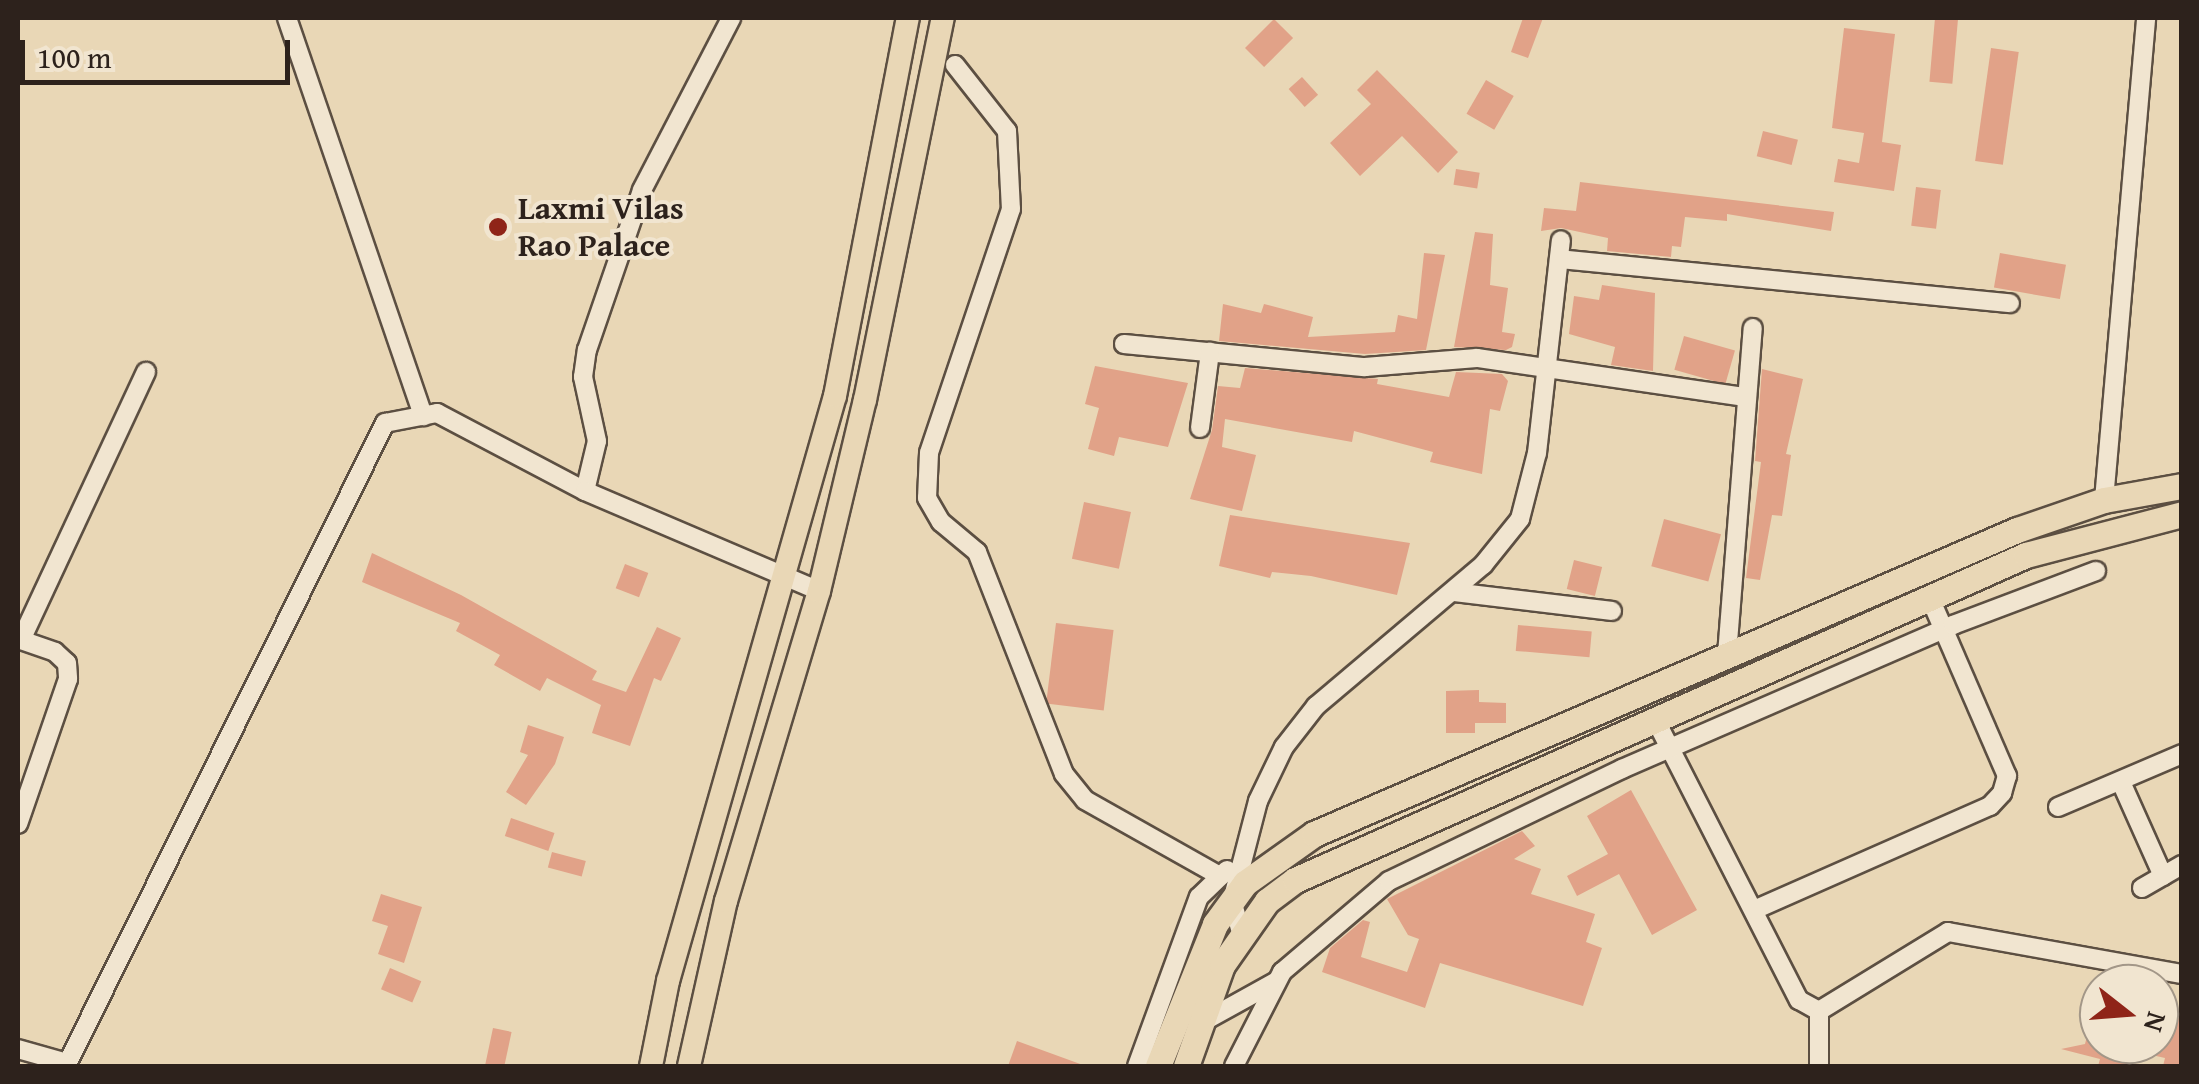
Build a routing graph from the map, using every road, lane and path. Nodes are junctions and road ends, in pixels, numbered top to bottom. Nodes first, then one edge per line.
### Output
1 (732, 18) edge
2 (908, 18) edge
3 (943, 18) edge
4 (2146, 18) edge
5 (286, 21) edge
6 (955, 65) dead end
7 (2010, 303) dead end
8 (1753, 328) dead end
9 (1124, 344) dead end
10 (1210, 352) junction
11 (1547, 364) junction
12 (146, 372) dead end
13 (1745, 397) junction
14 (424, 416) junction
15 (1200, 428) dead end
16 (2182, 486) edge
17 (585, 491) junction
18 (2104, 500) junction
19 (2182, 514) edge
20 (2096, 571) dead end
21 (786, 578) junction
22 (819, 591) junction
23 (1453, 592) junction
24 (1930, 598) junction
25 (1612, 612) dead end
26 (1943, 630) junction
27 (19, 639) edge
28 (1727, 655) junction
29 (1656, 719) junction
30 (1670, 748) junction
31 (2182, 754) edge
32 (2121, 782) junction
33 (2058, 807) dead end
34 (18, 824) edge
35 (1245, 852) junction
36 (2182, 865) edge
37 (1220, 876) junction
38 (2163, 876) junction
39 (2142, 888) dead end
40 (1232, 901) junction
41 (1754, 910) junction
42 (1241, 932) junction
43 (2182, 974) edge
44 (1275, 982) junction
45 (1820, 1011) junction
46 (1201, 1023) junction
47 (18, 1048) edge
48 (66, 1065) edge
49 (651, 1066) edge
50 (688, 1066) edge
51 (1137, 1066) edge
52 (1158, 1066) edge
53 (1186, 1066) edge
54 (1234, 1066) edge
55 (1819, 1066) edge

1 - 17 street
2 - 21 main road
3 - 22 main road
4 - 18 street
5 - 14 street
6 - 37 street
7 - 11 street
8 - 13 street
9 - 10 street
10 - 11 street
10 - 15 street
11 - 13 street
11 - 23 street
12 - 27 street
13 - 28 street
14 - 17 street
14 - 48 street
16 - 18 highway
17 - 21 street
18 - 28 highway
19 - 24 highway
20 - 26 street
21 - 22 street
21 - 49 main road
22 - 50 main road
23 - 25 street
23 - 35 street
24 - 26 street
24 - 29 highway
26 - 30 street
26 - 41 street
27 - 34 street
28 - 40 highway
29 - 30 street
29 - 42 highway
30 - 41 street
30 - 44 street
31 - 32 street
32 - 33 street
32 - 38 street
35 - 37 street
35 - 40 street
36 - 38 street
37 - 51 street
38 - 39 street
40 - 42 street
40 - 52 highway
41 - 45 street
42 - 46 highway
43 - 45 street
44 - 46 street
44 - 54 street
45 - 55 street
46 - 53 highway
47 - 48 street

